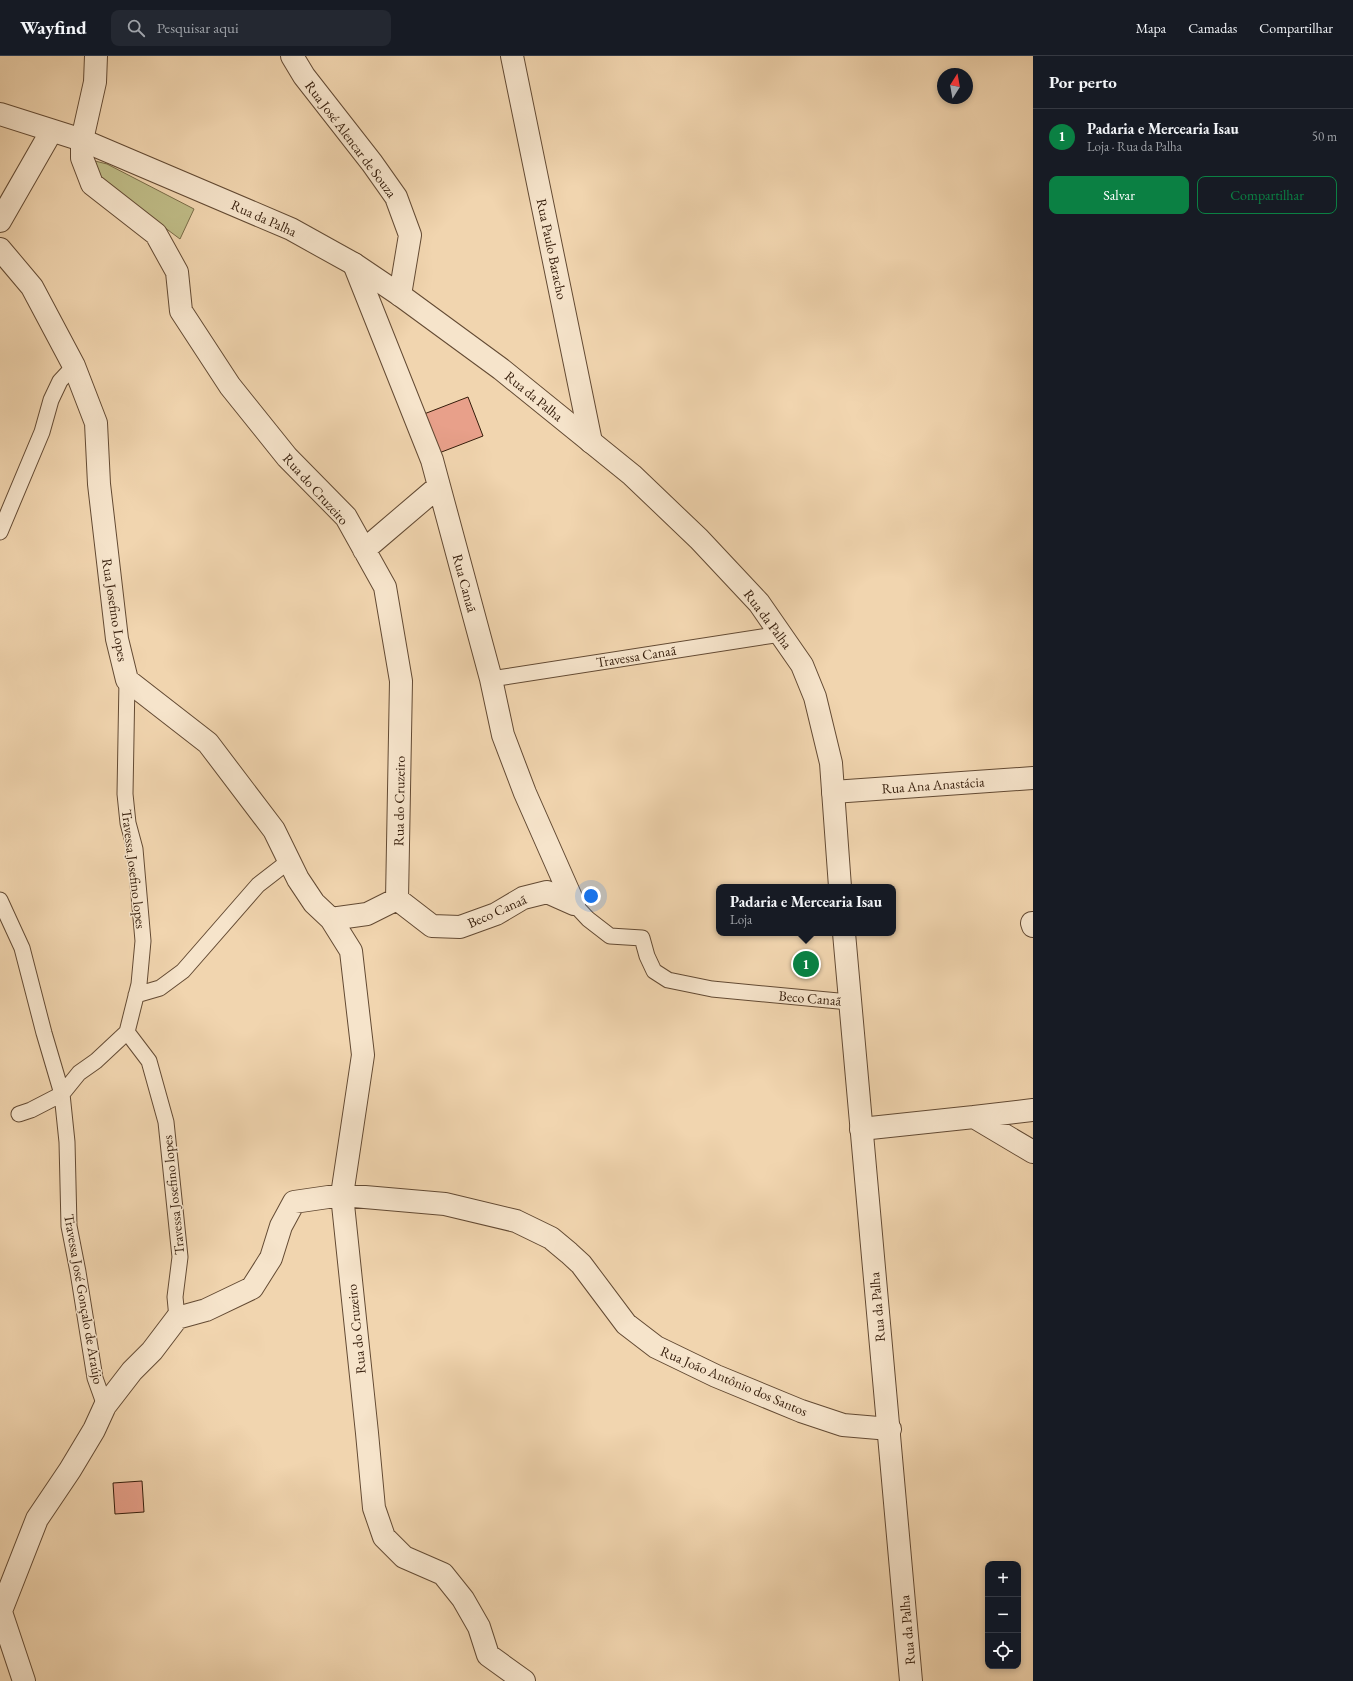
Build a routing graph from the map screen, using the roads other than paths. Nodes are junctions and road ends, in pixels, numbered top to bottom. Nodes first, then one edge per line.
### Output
1 (96, 56) edge
2 (292, 56) edge
3 (512, 56) edge
4 (0, 114) edge
5 (51, 132) junction
6 (82, 140) junction
7 (0, 221) edge
8 (0, 249) edge
9 (354, 264) junction
10 (400, 294) junction
11 (74, 366) junction
12 (591, 442) junction
13 (439, 486) junction
14 (0, 532) edge
15 (364, 550) junction
16 (781, 634) junction
17 (491, 679) junction
18 (127, 680) junction
19 (1033, 778) edge
20 (833, 792) junction
21 (289, 860) junction
22 (840, 884) edge
23 (397, 898) junction
24 (0, 900) edge
25 (574, 904) junction
26 (331, 919) junction
27 (844, 936) edge
28 (136, 995) junction
29 (849, 1002) junction
30 (128, 1032) junction
31 (62, 1094) junction
32 (1033, 1110) edge
33 (19, 1114) dead end
34 (974, 1117) junction
35 (861, 1129) junction
36 (1033, 1152) edge
37 (342, 1195) junction
38 (177, 1318) junction
39 (105, 1406) junction
40 (890, 1429) junction
41 (1, 1610) edge
42 (24, 1681) edge
43 (524, 1681) edge
44 (911, 1681) edge

1 - 6 street, Rua do Cruzeiro
2 - 10 street, Rua José Alencar de Souza
3 - 12 street, Rua Paulo Baracho
4 - 5 street, Rua da Palha
5 - 6 street, Rua da Palha
5 - 7 street
6 - 9 street, Rua da Palha
6 - 15 street, Rua do Cruzeiro
8 - 11 street, Rua Josefino Lopes
9 - 10 street, Rua da Palha
9 - 13 street, Rua Canaã
10 - 12 street, Rua da Palha
11 - 14 lane
11 - 18 street, Rua Josefino Lopes
12 - 16 street, Rua da Palha
13 - 15 street
13 - 17 street, Rua Canaã
15 - 23 street, Rua do Cruzeiro
16 - 17 lane, Travessa Canaã
16 - 20 street, Rua da Palha
17 - 25 street, Rua Canaã
18 - 21 street, Rua Josefino Lopes
18 - 28 lane, Travessa Josefino lopes
19 - 20 street, Rua Ana Anastácia
20 - 22 street, Rua da Palha
21 - 26 street, Rua Josefino Lopes
21 - 28 lane
23 - 25 street, Beco Canaã
23 - 26 street
24 - 31 lane, Travessa José Gonçalo de Araújo
25 - 29 lane, Beco Canaã
26 - 37 street, Rua do Cruzeiro
27 - 29 street, Rua da Palha
28 - 30 lane, Travessa Josefino lopes
29 - 35 street, Rua da Palha
30 - 31 lane
30 - 38 lane, Travessa Josefino lopes
31 - 33 lane
31 - 39 lane, Travessa José Gonçalo de Araújo
32 - 34 street
34 - 35 street
34 - 36 street
35 - 40 street, Rua da Palha
37 - 38 street, Rua João Antônio dos Santos
37 - 40 street, Rua João Antônio dos Santos
37 - 43 street, Rua do Cruzeiro
38 - 39 street
39 - 41 street
40 - 44 street, Rua da Palha
41 - 42 street

